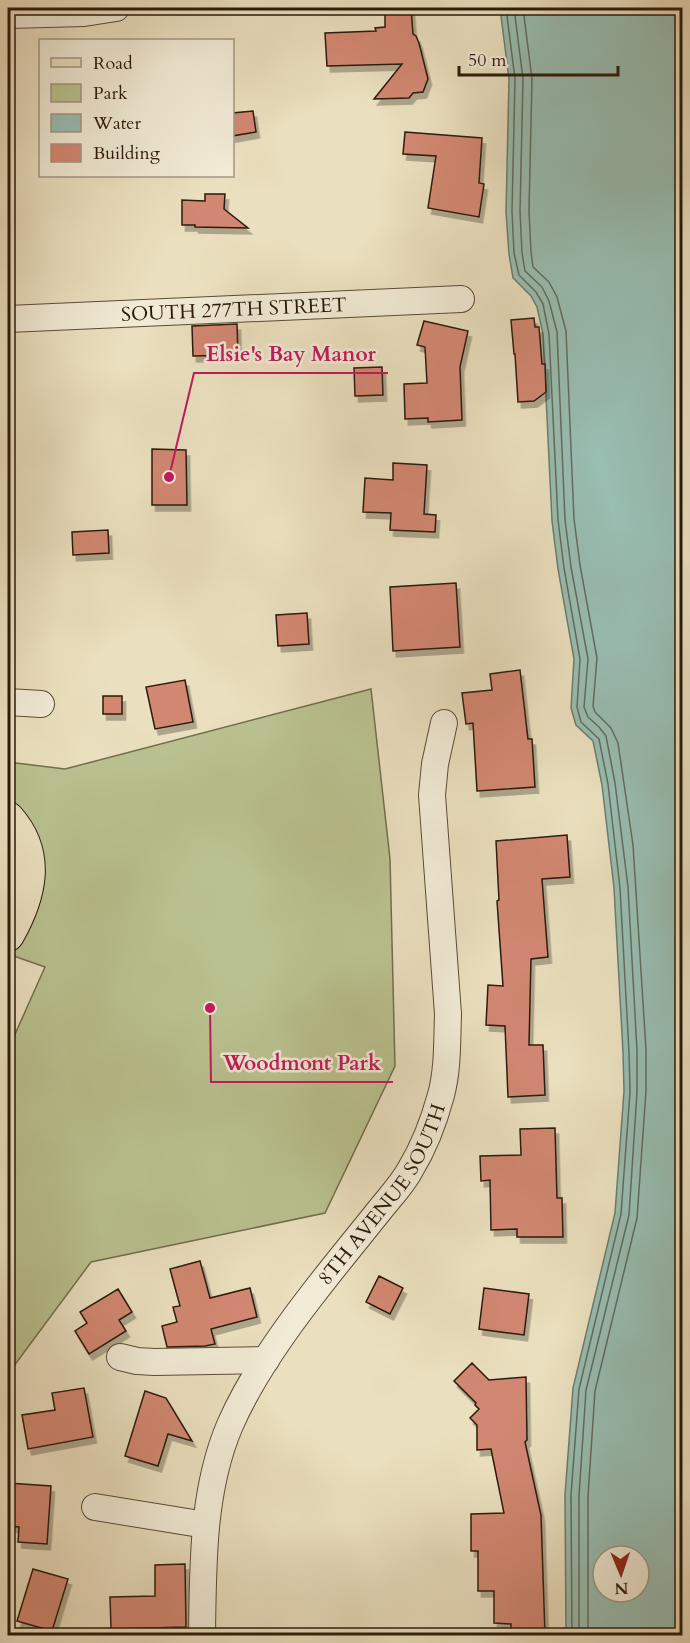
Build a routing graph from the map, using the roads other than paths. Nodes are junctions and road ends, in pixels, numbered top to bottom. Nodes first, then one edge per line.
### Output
1 (116, 8) edge
2 (8, 15) edge
3 (461, 299) dead end
4 (8, 319) edge
5 (8, 702) edge
6 (40, 704) dead end
7 (444, 723) dead end
8 (8, 818) edge
9 (8, 935) edge
10 (120, 1357) dead end
11 (266, 1359) junction
12 (95, 1507) dead end
13 (206, 1525) junction
14 (202, 1635) edge

1 - 2 street
3 - 4 street, SOUTH 277TH STREET
5 - 6 street
7 - 11 street, 8TH AVENUE SOUTH
8 - 9 main road
10 - 11 street
11 - 13 street, 8TH AVENUE SOUTH
12 - 13 street
13 - 14 street, 8TH AVENUE SOUTH

